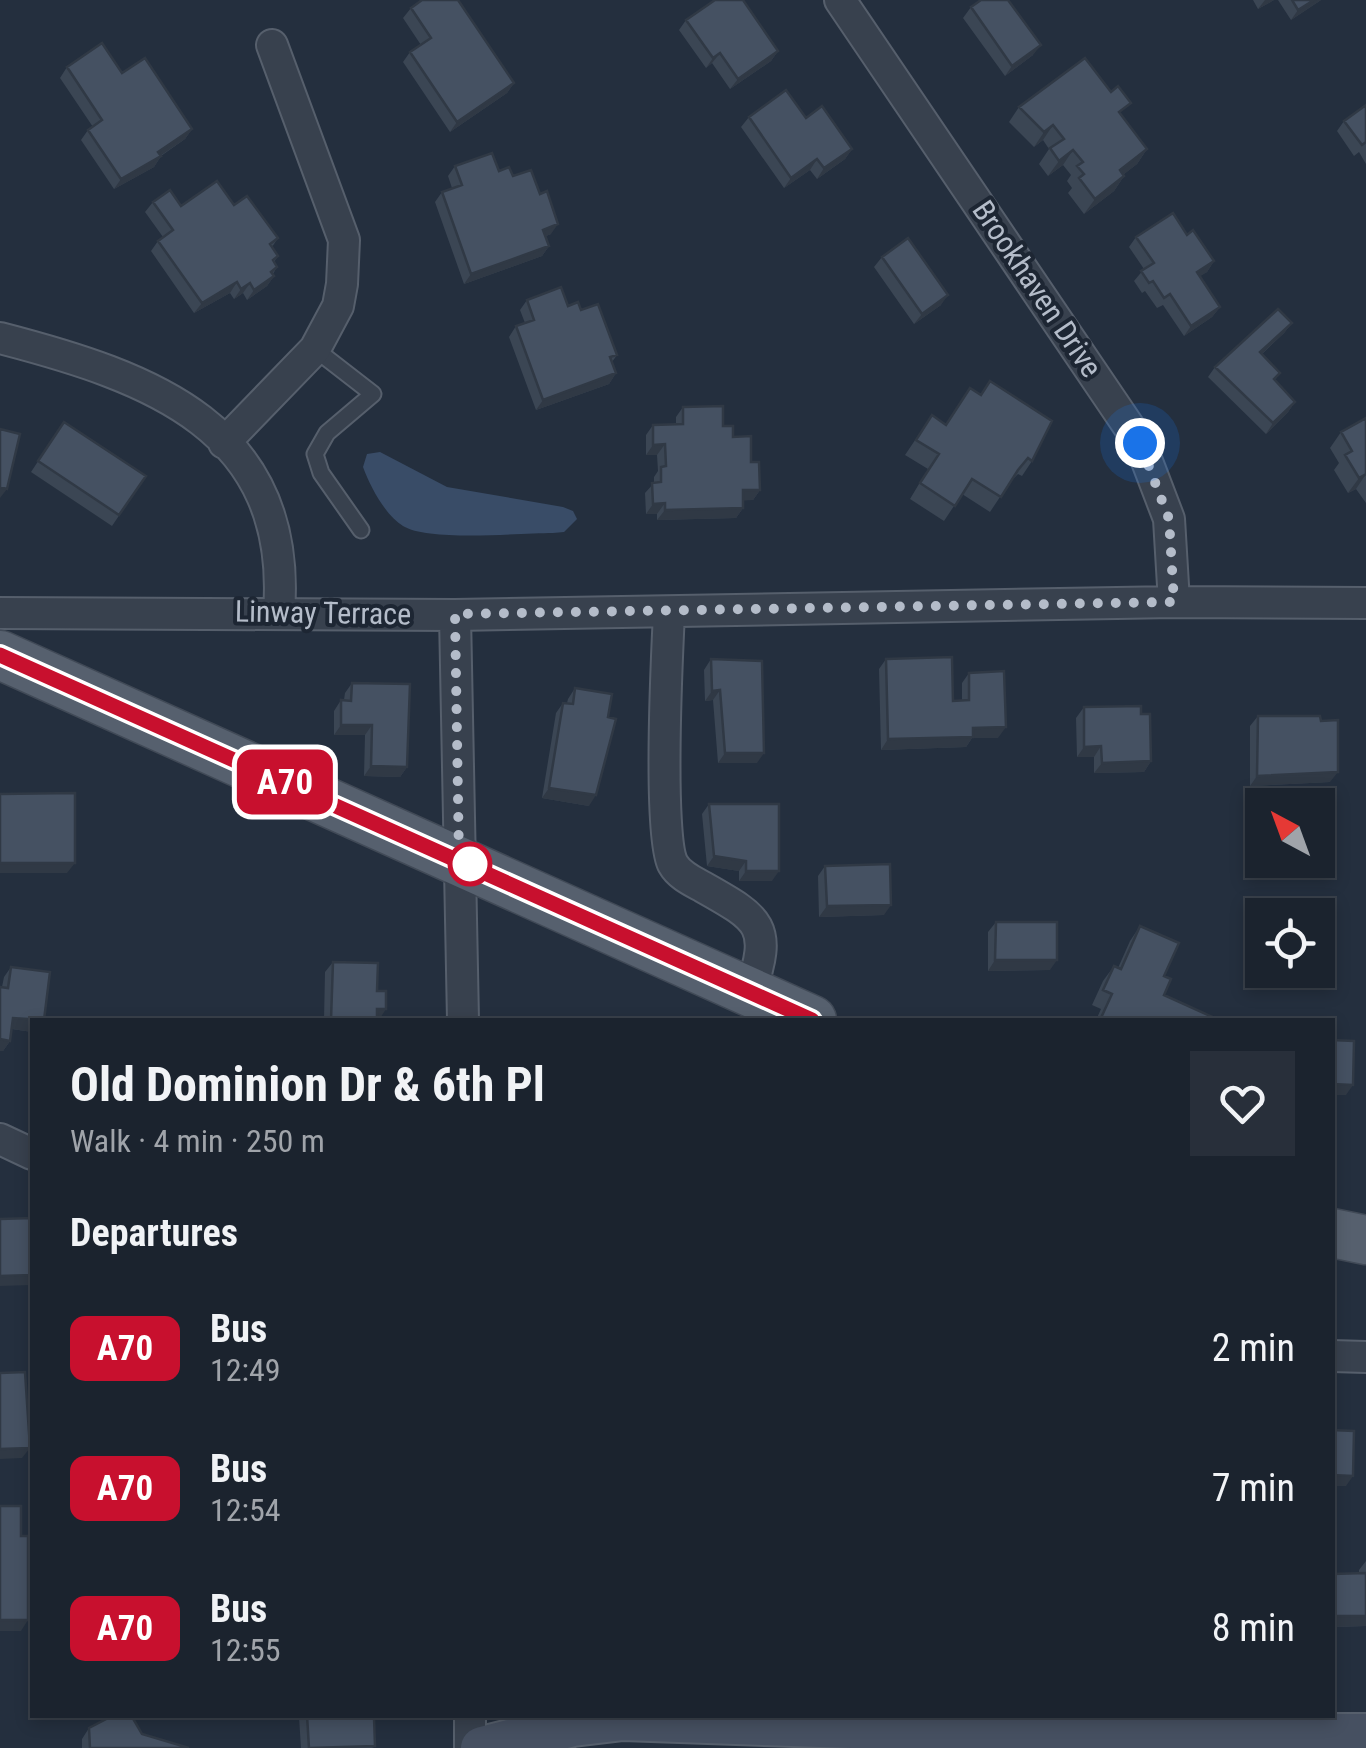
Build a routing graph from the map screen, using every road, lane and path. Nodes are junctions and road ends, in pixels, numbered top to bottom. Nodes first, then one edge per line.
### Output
1 (840, 0) edge
2 (272, 45) dead end
3 (0, 338) edge
4 (315, 350) junction
5 (224, 443) junction
6 (361, 530) dead end
7 (1174, 602) junction
8 (1366, 604) edge
9 (279, 612) junction
10 (0, 613) edge
11 (670, 613) junction
12 (455, 614) junction
13 (0, 655) edge
14 (459, 859) junction
15 (750, 992) junction
16 (463, 1018) edge
17 (808, 1018) edge
18 (0, 1140) edge
19 (30, 1153) edge
20 (1335, 1234) edge
21 (1366, 1240) edge
22 (1335, 1356) edge
23 (1366, 1357) edge
24 (470, 1718) edge
25 (1366, 1735) edge
26 (470, 1748) edge
27 (482, 1748) edge

1 - 7 street, Brookhaven Drive
2 - 4 street
3 - 5 street
4 - 5 street
4 - 6 lane
5 - 9 street
7 - 8 street, Linway Terrace
7 - 11 street, Linway Terrace
9 - 10 street, Linway Terrace
9 - 12 street, Linway Terrace
11 - 12 street, Linway Terrace
11 - 15 street
12 - 14 street
13 - 14 main road
14 - 15 main road
14 - 16 street
15 - 17 main road
18 - 19 street
20 - 21 main road
22 - 23 street
24 - 26 street
25 - 27 street

